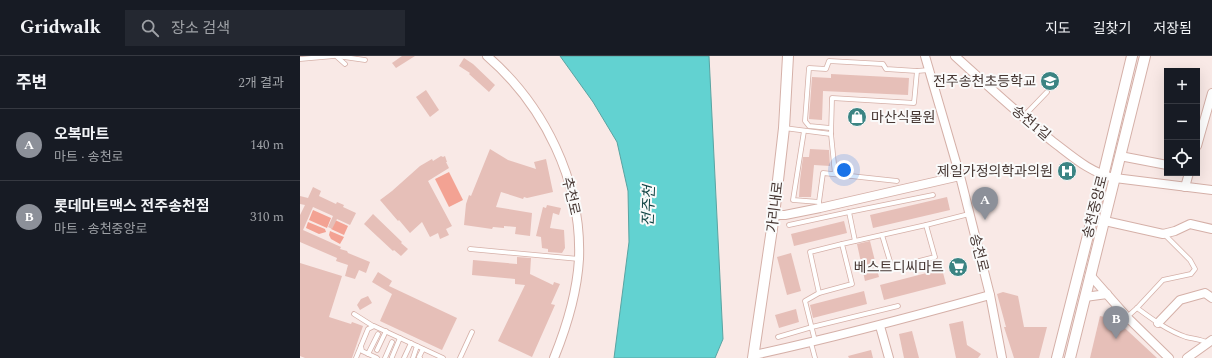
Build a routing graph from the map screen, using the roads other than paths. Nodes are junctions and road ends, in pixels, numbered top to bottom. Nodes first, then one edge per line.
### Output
1 (336, 56) edge
2 (486, 56) edge
3 (788, 56) edge
4 (925, 56) edge
5 (955, 56) edge
6 (1132, 56) edge
7 (1145, 56) edge
8 (300, 59) edge
9 (365, 60) dead end
10 (345, 64) dead end
11 (930, 70) junction
12 (916, 71) junction
13 (1047, 92) dead end
14 (1212, 93) edge
15 (1023, 118) junction
16 (784, 128) junction
17 (830, 128) junction
18 (804, 131) junction
19 (831, 134) junction
20 (1199, 140) edge
21 (1120, 156) junction
22 (1164, 164) edge
23 (835, 174) junction
24 (960, 176) junction
25 (1103, 176) junction
26 (1188, 176) edge
27 (1115, 178) junction
28 (897, 181) dead end
29 (1185, 187) junction
30 (1212, 190) edge
31 (934, 195) dead end
32 (820, 205) junction
33 (849, 212) junction
34 (970, 214) junction
35 (774, 215) junction
36 (1105, 221) junction
37 (789, 225) dead end
38 (926, 225) junction
39 (1212, 229) edge
40 (1163, 234) junction
41 (882, 235) junction
42 (855, 241) junction
43 (842, 244) junction
44 (470, 249) dead end
45 (579, 259) junction
46 (1090, 275) junction
47 (819, 293) junction
48 (1107, 294) junction
49 (990, 295) junction
50 (1085, 297) junction
51 (1212, 298) edge
52 (898, 306) dead end
53 (1137, 308) junction
54 (354, 314) dead end
55 (1127, 317) junction
56 (1158, 323) junction
57 (373, 326) junction
58 (880, 326) junction
59 (812, 327) junction
60 (386, 331) junction
61 (472, 332) dead end
62 (378, 334) dead end
63 (778, 337) dead end
64 (371, 338) dead end
65 (400, 338) junction
66 (375, 340) junction
67 (813, 342) junction
68 (411, 343) junction
69 (1211, 343) edge
70 (361, 346) junction
71 (417, 346) junction
72 (423, 349) junction
73 (368, 354) junction
74 (392, 357) edge
75 (753, 357) edge
76 (356, 358) edge
77 (377, 358) edge
78 (385, 358) edge
79 (404, 358) edge
80 (413, 358) edge
81 (420, 358) edge
82 (443, 358) edge
83 (460, 358) edge
84 (554, 358) edge
85 (815, 358) edge
86 (888, 358) edge
87 (1002, 358) edge
88 (1057, 358) edge
89 (1070, 358) edge
90 (1169, 358) edge
91 (1187, 358) edge

1 - 8 lane
1 - 9 lane
1 - 10 lane
2 - 45 street, 추천로
3 - 16 street, 가리내로
4 - 11 street, 송천로
5 - 15 street, 송천1길
6 - 25 street, 송천중앙로
7 - 21 street, 송천중앙로
11 - 12 lane
11 - 24 street, 송천로
12 - 17 lane
12 - 17 lane
13 - 15 lane
14 - 20 street
15 - 25 street, 송천1길
16 - 18 lane
16 - 35 street, 가리내로
17 - 19 lane
18 - 19 lane
18 - 32 lane
19 - 23 lane
21 - 22 street
21 - 27 street, 송천중앙로
23 - 28 lane
23 - 32 lane
24 - 32 street
24 - 34 street, 송천로
25 - 27 street, 송천1길
25 - 88 street, 송천중앙로
26 - 29 street
27 - 29 street, 송천1길
27 - 36 street, 송천중앙로
29 - 30 street, 송천1길
31 - 33 lane
32 - 35 street
33 - 37 lane
33 - 42 lane
34 - 38 lane
34 - 49 street, 송천로
35 - 75 street, 가리내로
36 - 40 street
36 - 46 street, 송천중앙로
38 - 41 lane
38 - 41 lane
39 - 40 street
40 - 53 lane
41 - 42 lane
42 - 43 lane
43 - 47 lane
43 - 47 lane
44 - 45 lane
45 - 84 street, 추천로
46 - 48 street
46 - 50 street, 송천중앙로
47 - 59 lane
48 - 50 street
48 - 55 street
49 - 58 street
49 - 87 street, 송천로
50 - 89 street, 송천중앙로
51 - 56 street
52 - 59 lane
53 - 55 lane
53 - 56 lane
54 - 57 lane
55 - 90 street
56 - 69 lane
57 - 60 lane
57 - 70 lane
58 - 67 street
58 - 86 street
59 - 63 lane
59 - 67 lane
60 - 65 lane
60 - 78 lane
61 - 83 lane
62 - 66 lane
64 - 66 lane
65 - 68 lane
65 - 74 lane
66 - 73 lane
67 - 75 street
67 - 85 lane
68 - 71 lane
68 - 79 lane
69 - 91 street
70 - 73 lane
70 - 76 lane
71 - 72 lane
71 - 80 lane
72 - 81 lane
72 - 82 lane
73 - 77 lane

